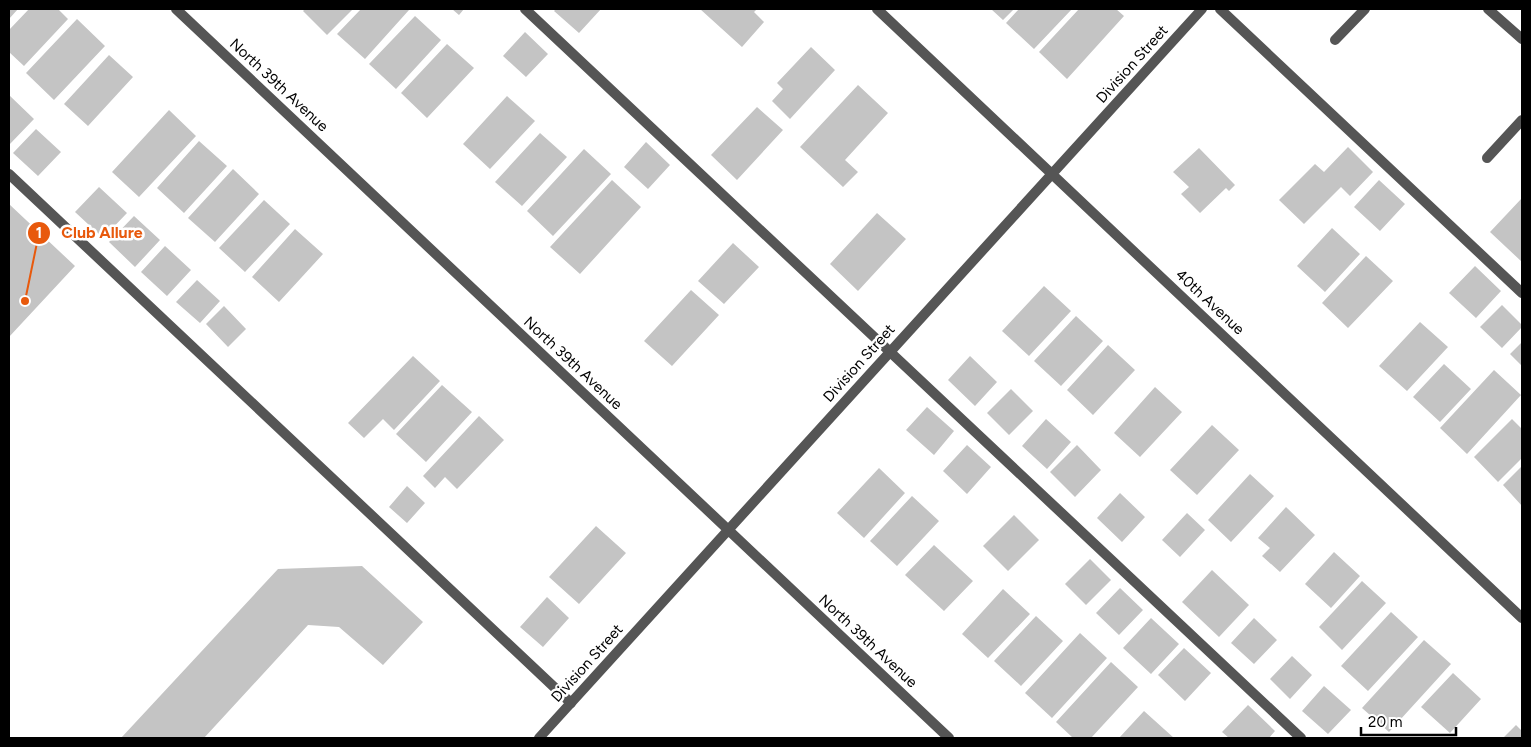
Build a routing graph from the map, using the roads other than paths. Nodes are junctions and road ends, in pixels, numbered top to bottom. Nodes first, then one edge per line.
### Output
1 (176, 9) edge
2 (525, 9) edge
3 (877, 9) edge
4 (1202, 9) edge
5 (1220, 9) edge
6 (1365, 9) edge
7 (1488, 9) edge
8 (1522, 39) edge
9 (1335, 40) dead end
10 (1522, 120) edge
11 (1487, 158) dead end
12 (9, 174) edge
13 (1052, 174) junction
14 (1522, 293) edge
15 (890, 352) junction
16 (728, 530) junction
17 (1522, 618) edge
18 (570, 703) junction
19 (539, 738) edge
20 (949, 738) edge
21 (1301, 738) edge

1 - 16 street, North 39th Avenue
2 - 15 street
3 - 13 street, 40th Avenue
4 - 13 street, Division Street
5 - 14 street
6 - 9 street
7 - 8 street
10 - 11 street
12 - 18 street
13 - 15 street, Division Street
13 - 17 street, 40th Avenue
15 - 16 street, Division Street
15 - 21 street
16 - 18 street, Division Street
16 - 20 street, North 39th Avenue
18 - 19 street, Division Street

